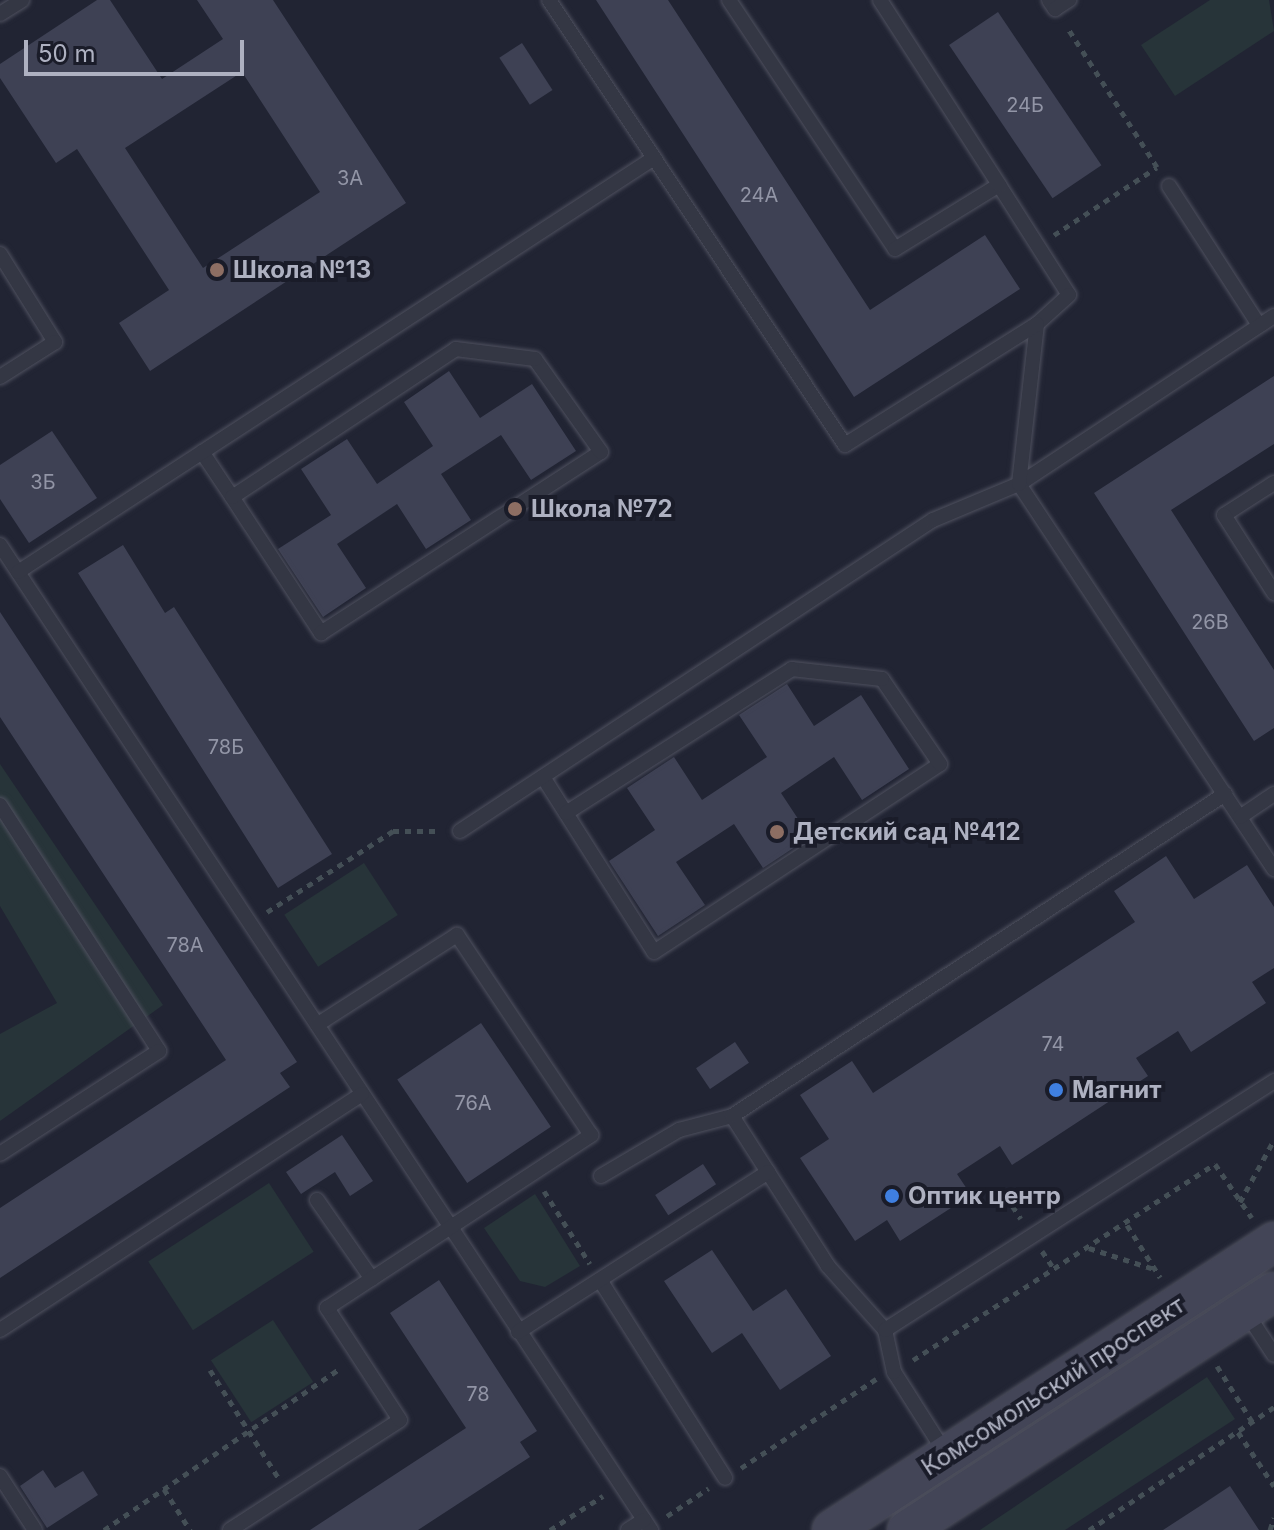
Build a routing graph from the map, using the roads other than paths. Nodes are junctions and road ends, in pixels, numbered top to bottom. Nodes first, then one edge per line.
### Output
1 (22, 0) edge
2 (549, 0) edge
3 (729, 0) edge
4 (880, 0) edge
5 (1069, 0) edge
6 (1052, 5) edge
7 (0, 14) edge
8 (654, 158) junction
9 (999, 185) junction
10 (1169, 186) dead end
11 (0, 254) edge
12 (1274, 316) edge
13 (1037, 324) junction
14 (1259, 325) junction
15 (0, 377) edge
16 (202, 452) junction
17 (1274, 483) edge
18 (1019, 484) junction
19 (232, 497) junction
20 (1, 549) edge
21 (18, 572) junction
22 (1274, 593) edge
23 (543, 777) junction
24 (1225, 794) junction
25 (1274, 794) edge
26 (0, 805) edge
27 (566, 813) junction
28 (1240, 817) junction
29 (460, 831) road end
30 (1272, 861) edge
31 (317, 1025) junction
32 (1274, 1081) edge
33 (362, 1094) junction
34 (732, 1116) junction
35 (0, 1154) edge
36 (768, 1172) junction
37 (601, 1176) dead end
38 (317, 1200) dead end
39 (451, 1228) junction
40 (1273, 1243) edge
41 (1222, 1275) junction
42 (372, 1279) junction
43 (600, 1280) junction
44 (1260, 1301) edge
45 (0, 1330) edge
46 (885, 1330) junction
47 (518, 1332) junction
48 (1128, 1337) junction
49 (1274, 1355) edge
50 (1093, 1410) junction
51 (946, 1455) junction
52 (0, 1476) edge
53 (725, 1478) road end
54 (648, 1526) edge
55 (35, 1530) edge
56 (230, 1530) edge
57 (628, 1530) edge
58 (832, 1530) edge
59 (907, 1530) edge

1 - 7 lane
2 - 8 lane
3 - 9 lane
4 - 9 lane
5 - 6 lane
8 - 13 lane
8 - 16 lane
9 - 13 lane
10 - 14 lane
11 - 15 lane
12 - 14 lane
13 - 18 lane
14 - 18 lane
16 - 19 lane
16 - 21 lane
17 - 22 lane
18 - 23 lane
18 - 24 lane
19 - 19 lane
20 - 21 lane
21 - 31 lane
23 - 27 lane
23 - 29 lane
24 - 28 lane
24 - 34 lane
25 - 28 lane
26 - 35 lane
27 - 27 lane
28 - 30 lane
31 - 33 lane
31 - 39 lane
32 - 46 lane
33 - 39 lane
33 - 45 lane
34 - 36 lane
34 - 37 lane
36 - 43 lane
36 - 46 lane
38 - 42 lane
39 - 42 lane
39 - 47 lane
40 - 41 main road, Комсомольский проспект
41 - 44 main road
41 - 48 main road, Комсомольский проспект
42 - 56 lane
43 - 47 lane
43 - 53 lane
44 - 49 lane
44 - 50 main road, Комсомольский проспект
46 - 51 lane
47 - 54 lane
48 - 50 main road
48 - 51 main road, Комсомольский проспект
50 - 59 main road, Комсомольский проспект
51 - 58 main road, Комсомольский проспект
52 - 55 lane
54 - 57 lane

